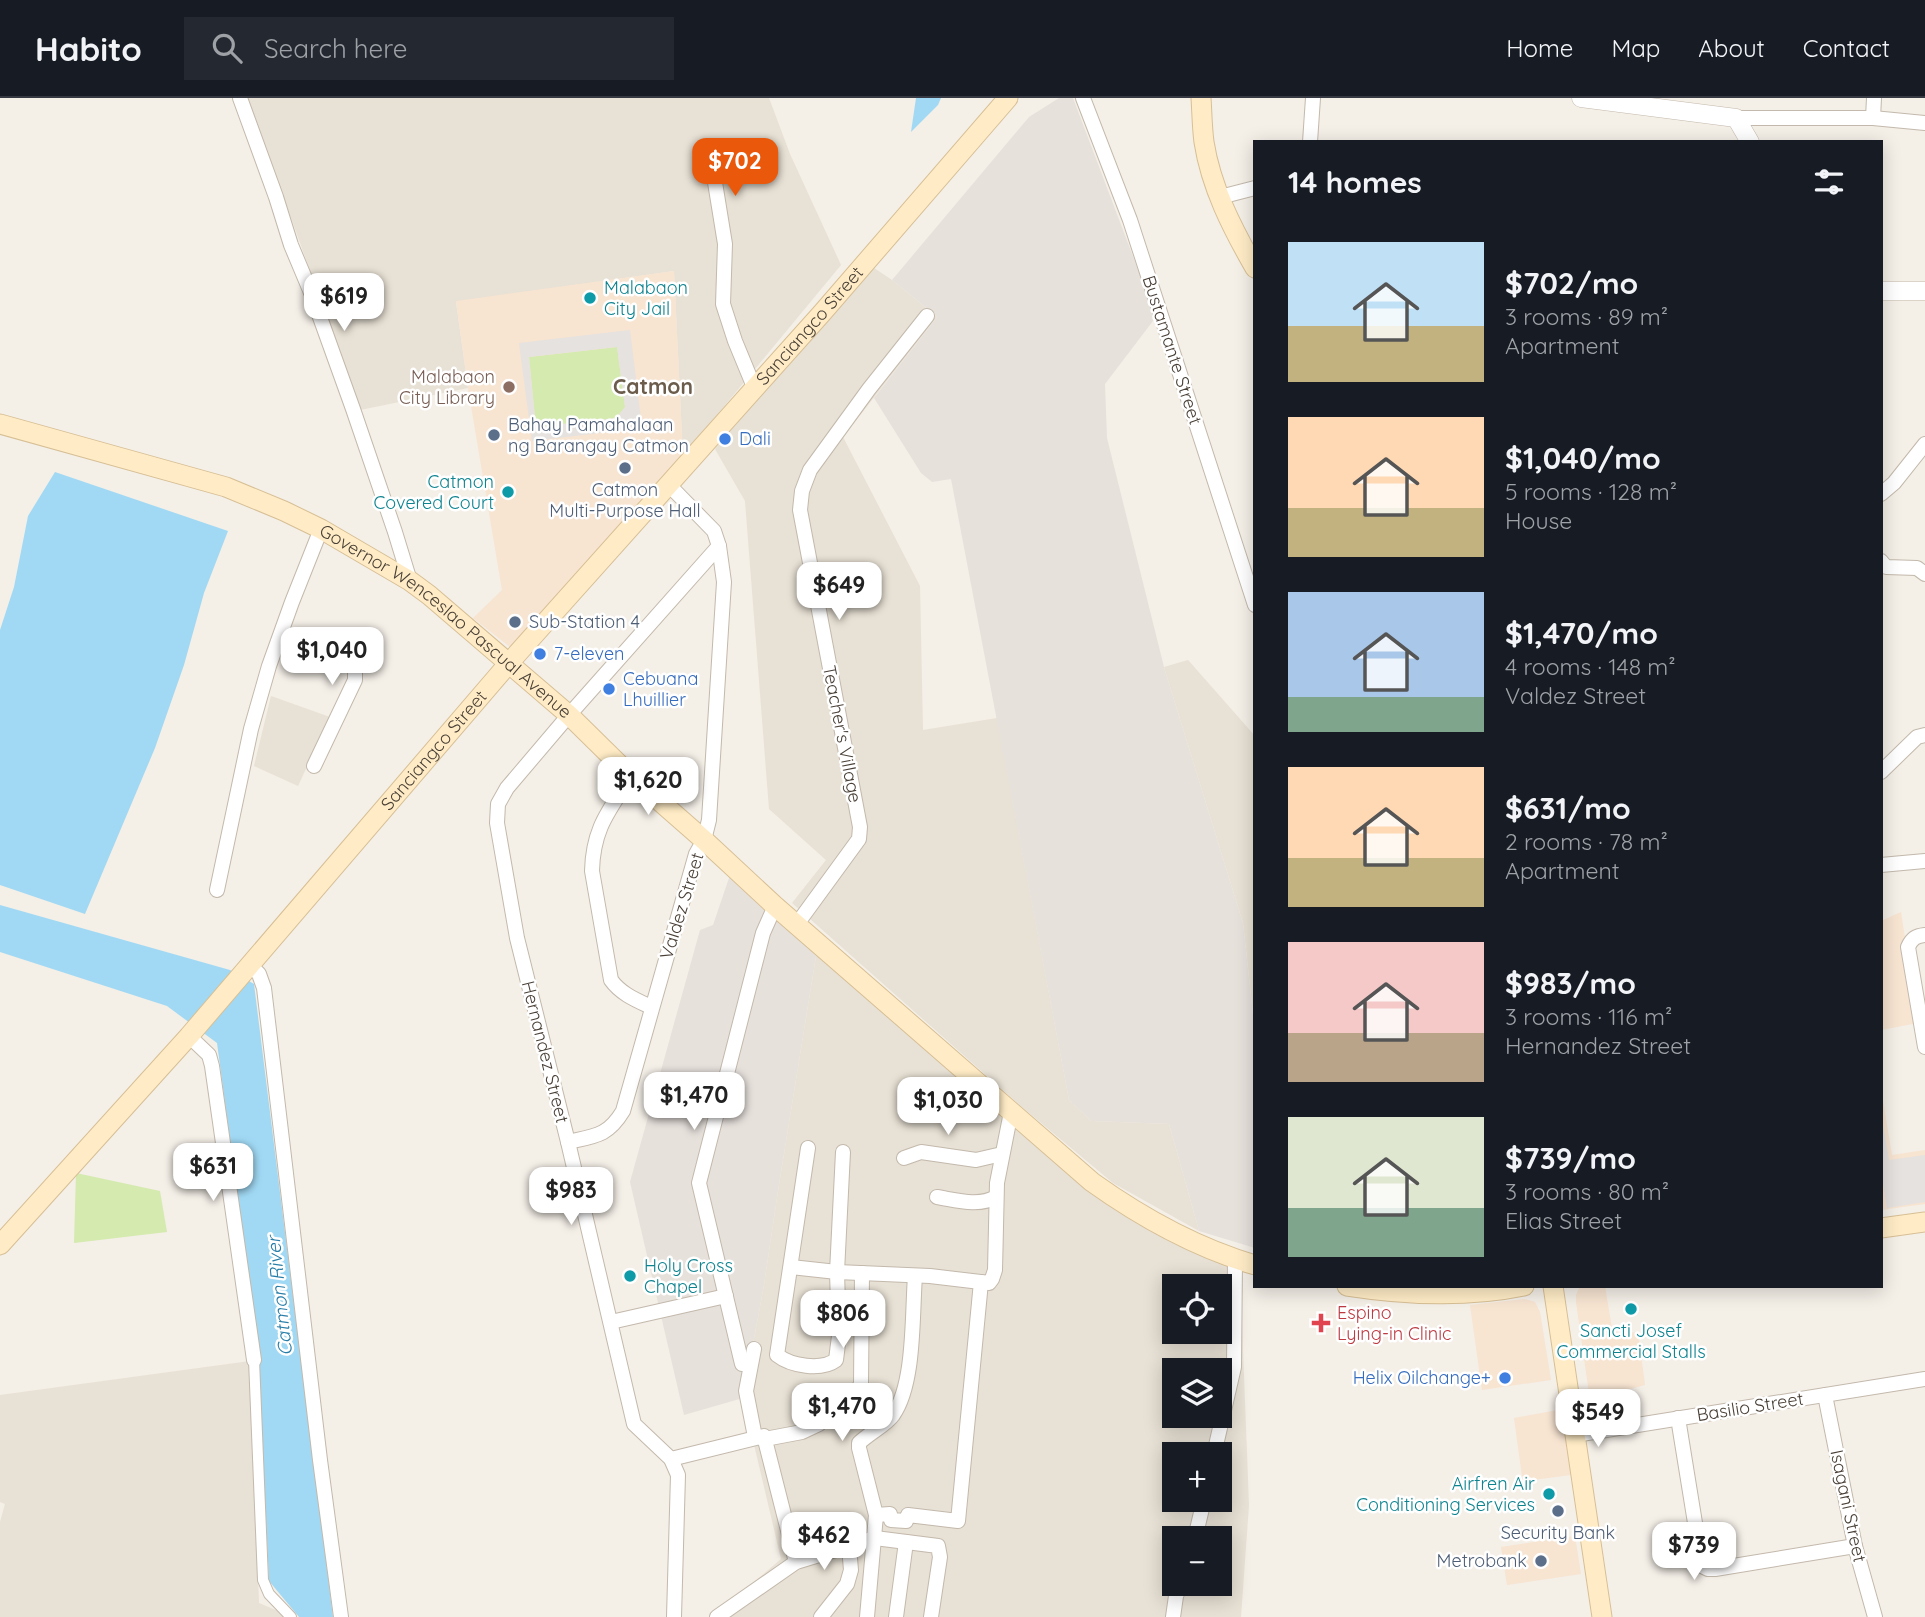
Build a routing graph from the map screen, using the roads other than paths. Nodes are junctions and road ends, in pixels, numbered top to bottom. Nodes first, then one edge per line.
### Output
1 (240, 98) edge
2 (1008, 98) edge
3 (1083, 98) edge
4 (1201, 98) edge
5 (1312, 98) edge
6 (1581, 98) edge
7 (1874, 98) edge
8 (1736, 118) junction
9 (1872, 118) junction
10 (1925, 123) edge
11 (1310, 140) edge
12 (1749, 140) edge
13 (712, 164) dead end
14 (1253, 189) edge
15 (1220, 197) junction
16 (1253, 264) edge
17 (1883, 291) edge
18 (1925, 291) edge
19 (927, 316) dead end
20 (754, 387) junction
21 (0, 424) edge
22 (1925, 444) edge
23 (668, 484) junction
24 (1883, 492) edge
25 (321, 529) junction
26 (719, 546) junction
27 (1883, 565) edge
28 (1249, 568) edge
29 (1923, 572) edge
30 (410, 581) junction
31 (1253, 593) edge
32 (278, 642) junction
33 (509, 663) junction
34 (569, 715) junction
35 (1925, 735) edge
36 (1884, 764) edge
37 (314, 766) dead end
38 (631, 776) junction
39 (704, 840) junction
40 (1925, 861) edge
41 (1883, 865) edge
42 (217, 890) dead end
43 (775, 906) junction
44 (797, 924) junction
45 (1925, 935) edge
46 (244, 971) junction
47 (651, 1007) junction
48 (192, 1032) junction
49 (1925, 1047) edge
50 (1011, 1112) junction
51 (568, 1142) junction
52 (808, 1148) dead end
53 (843, 1152) dead end
54 (1002, 1154) junction
55 (904, 1158) dead end
56 (937, 1197) dead end
57 (996, 1197) junction
58 (1925, 1222) edge
59 (1883, 1228) edge
60 (0, 1245) edge
61 (1235, 1259) junction
62 (1253, 1264) edge
63 (791, 1267) junction
64 (837, 1272) junction
65 (862, 1273) junction
66 (915, 1276) junction
67 (981, 1283) junction
68 (1358, 1288) edge
69 (1512, 1288) edge
70 (1553, 1288) edge
71 (726, 1296) junction
72 (611, 1322) junction
73 (754, 1349) dead end
74 (254, 1360) joint
75 (742, 1364) dead end
76 (1925, 1379) edge
77 (1825, 1395) junction
78 (1678, 1418) junction
79 (1575, 1435) junction
80 (760, 1438) junction
81 (1217, 1442) edge
82 (671, 1459) junction
83 (876, 1515) junction
84 (875, 1538) junction
85 (906, 1542) junction
86 (1855, 1546) junction
87 (849, 1547) junction
88 (796, 1562) junction
89 (1176, 1596) edge
90 (834, 1600) junction
91 (291, 1617) edge
92 (341, 1617) edge
93 (674, 1617) edge
94 (717, 1617) edge
95 (821, 1617) edge
96 (832, 1617) edge
97 (867, 1617) edge
98 (896, 1617) edge
99 (931, 1617) edge
100 (1173, 1617) edge
101 (1602, 1617) edge
102 (1875, 1617) edge

1 - 30 street
2 - 20 main road, Sanciangco Street
3 - 28 street, Bustamante Street
4 - 15 main road
5 - 11 street
6 - 8 street
7 - 9 street
8 - 9 street
8 - 12 street
9 - 10 street
13 - 20 street
14 - 15 street
15 - 16 main road
17 - 18 street
19 - 44 street, Teacher's Village
20 - 23 main road, Sanciangco Street
21 - 25 main road, Governor Wenceslao Pascual Avenue
22 - 24 street
23 - 26 street, Valdez Street
23 - 33 main road, Sanciangco Street
25 - 30 main road, Governor Wenceslao Pascual Avenue
25 - 32 street
26 - 34 street, Hernandez Street
26 - 39 street, Valdez Street
27 - 29 street
28 - 31 street, Bustamante Street
30 - 33 main road, Governor Wenceslao Pascual Avenue
32 - 37 street
32 - 42 street
33 - 34 main road, Governor Wenceslao Pascual Avenue
33 - 46 main road, Sanciangco Street
34 - 38 main road, Governor Wenceslao Pascual Avenue
34 - 51 street, Hernandez Street
35 - 36 street
38 - 39 main road, Governor Wenceslao Pascual Avenue
38 - 47 street
39 - 43 main road, Governor Wenceslao Pascual Avenue
39 - 47 street, Valdez Street
40 - 41 street
43 - 44 main road, Governor Wenceslao Pascual Avenue
43 - 71 street
44 - 50 main road, Governor Wenceslao Pascual Avenue
45 - 49 street
46 - 48 main road, Sanciangco Street
46 - 92 street
47 - 51 street, Valdez Street
48 - 60 main road, Sanciangco Street
48 - 74 street
50 - 54 street
50 - 61 main road, Governor Wenceslao Pascual Avenue
51 - 72 street, Hernandez Street
52 - 63 street
53 - 64 street
54 - 55 street
54 - 57 street
56 - 57 street
57 - 67 street
58 - 59 main road
61 - 62 main road, Governor Wenceslao Pascual Avenue
61 - 81 street
63 - 64 street
63 - 64 street
64 - 65 street
65 - 66 street
65 - 80 street
66 - 67 street
66 - 83 street
67 - 83 street
68 - 69 main road
70 - 79 main road
71 - 72 street
71 - 75 street
72 - 82 street, Hernandez Street
73 - 80 street
74 - 91 street
76 - 77 street, Basilio Street
77 - 78 street, Basilio Street
77 - 86 street, Isagani Street
78 - 79 street, Basilio Street
78 - 86 street
79 - 101 main road
80 - 82 street
80 - 88 street
82 - 93 street
83 - 84 street
84 - 85 street
84 - 87 street
84 - 97 street
85 - 98 street
85 - 99 street
86 - 102 street, Isagani Street
87 - 88 street
87 - 90 street
88 - 94 street
89 - 100 street
90 - 95 street
90 - 96 street

